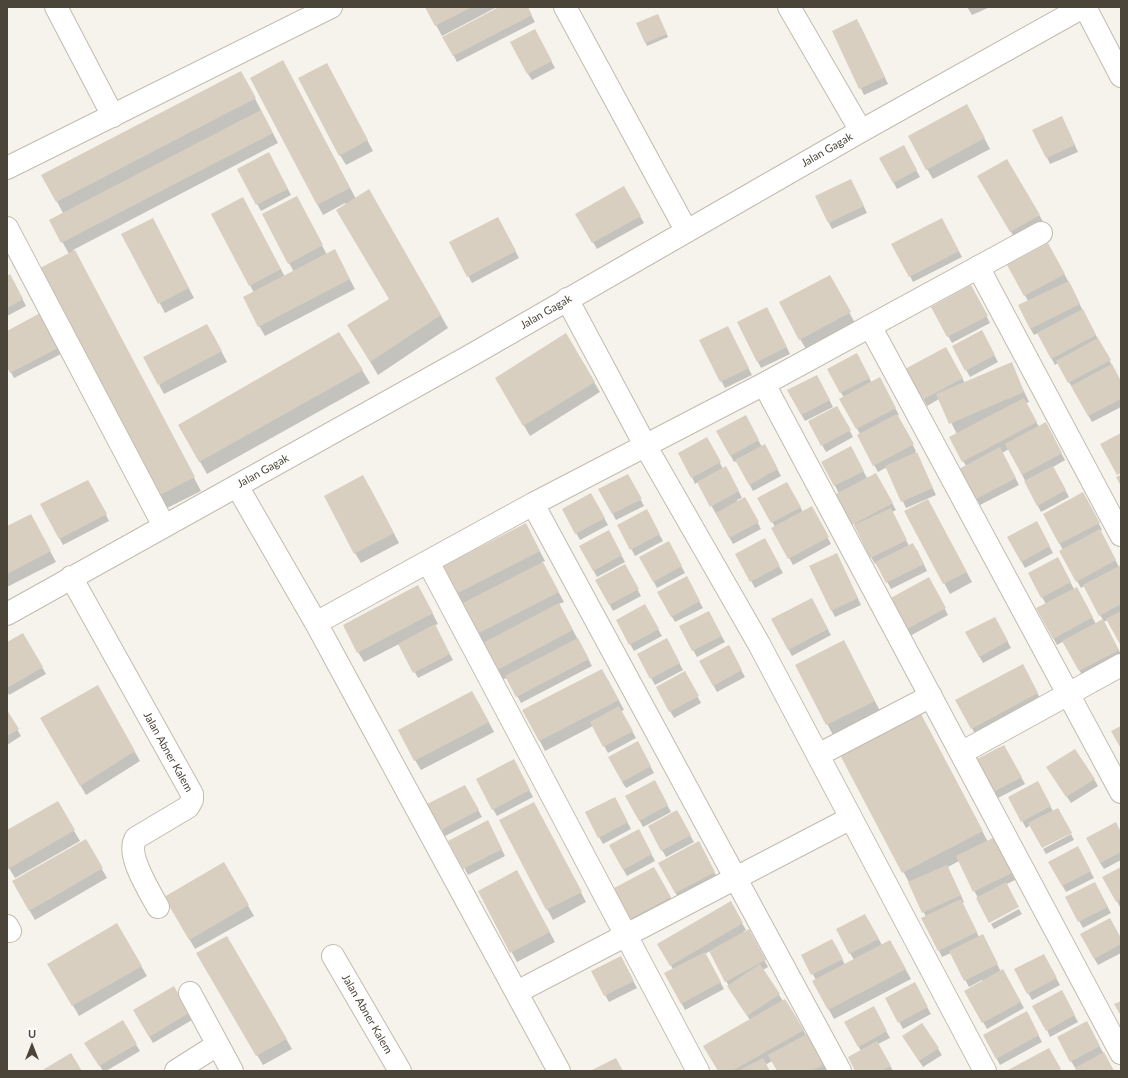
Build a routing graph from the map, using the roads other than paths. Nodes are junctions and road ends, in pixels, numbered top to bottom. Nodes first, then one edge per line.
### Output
1 (56, 7) edge
2 (565, 7) edge
3 (789, 7) edge
4 (1084, 7) edge
5 (319, 10) edge
6 (1121, 76) edge
7 (113, 116) junction
8 (861, 131) junction
9 (7, 168) edge
10 (7, 228) edge
11 (686, 230) junction
12 (1041, 233) dead end
13 (978, 267) junction
14 (567, 299) junction
15 (870, 326) junction
16 (764, 384) junction
17 (645, 445) junction
18 (236, 486) junction
19 (533, 504) junction
20 (164, 526) junction
21 (1121, 535) edge
22 (428, 562) junction
23 (71, 577) junction
24 (7, 614) edge
25 (316, 623) junction
26 (1121, 665) edge
27 (1068, 694) junction
28 (930, 696) junction
29 (961, 753) junction
30 (818, 755) junction
31 (1121, 792) edge
32 (851, 818) junction
33 (737, 878) junction
34 (158, 907) dead end
35 (626, 936) junction
36 (333, 956) dead end
37 (517, 992) junction
38 (190, 993) dead end
39 (217, 1046) junction
40 (1121, 1053) edge
41 (176, 1071) edge
42 (232, 1071) edge
43 (400, 1071) edge
44 (559, 1071) edge
45 (698, 1071) edge
46 (840, 1071) edge
47 (985, 1071) edge

1 - 7 street
2 - 11 street
3 - 8 street
4 - 6 street
4 - 8 street, Jalan Gagak
5 - 7 street
7 - 9 street
8 - 11 street, Jalan Gagak
10 - 20 street
11 - 14 street, Jalan Gagak
12 - 13 street
13 - 15 street
13 - 21 street
14 - 17 street
14 - 18 street, Jalan Gagak
15 - 16 street
15 - 27 street
16 - 17 street
16 - 28 street
17 - 19 street
17 - 30 street
18 - 20 street, Jalan Gagak
18 - 25 street
19 - 22 street
19 - 33 street
20 - 23 street, Jalan Gagak
22 - 25 street
22 - 35 street
23 - 24 street, Jalan Gagak
23 - 34 street, Jalan Abner Kalem
25 - 37 street
26 - 27 street
27 - 29 street
27 - 31 street
28 - 29 street
28 - 30 street
29 - 40 street
30 - 32 street
32 - 33 street
32 - 47 street
33 - 35 street
33 - 46 street
35 - 37 street
35 - 45 street
36 - 43 street, Jalan Abner Kalem
37 - 44 street
38 - 39 street
39 - 41 street
39 - 42 street

